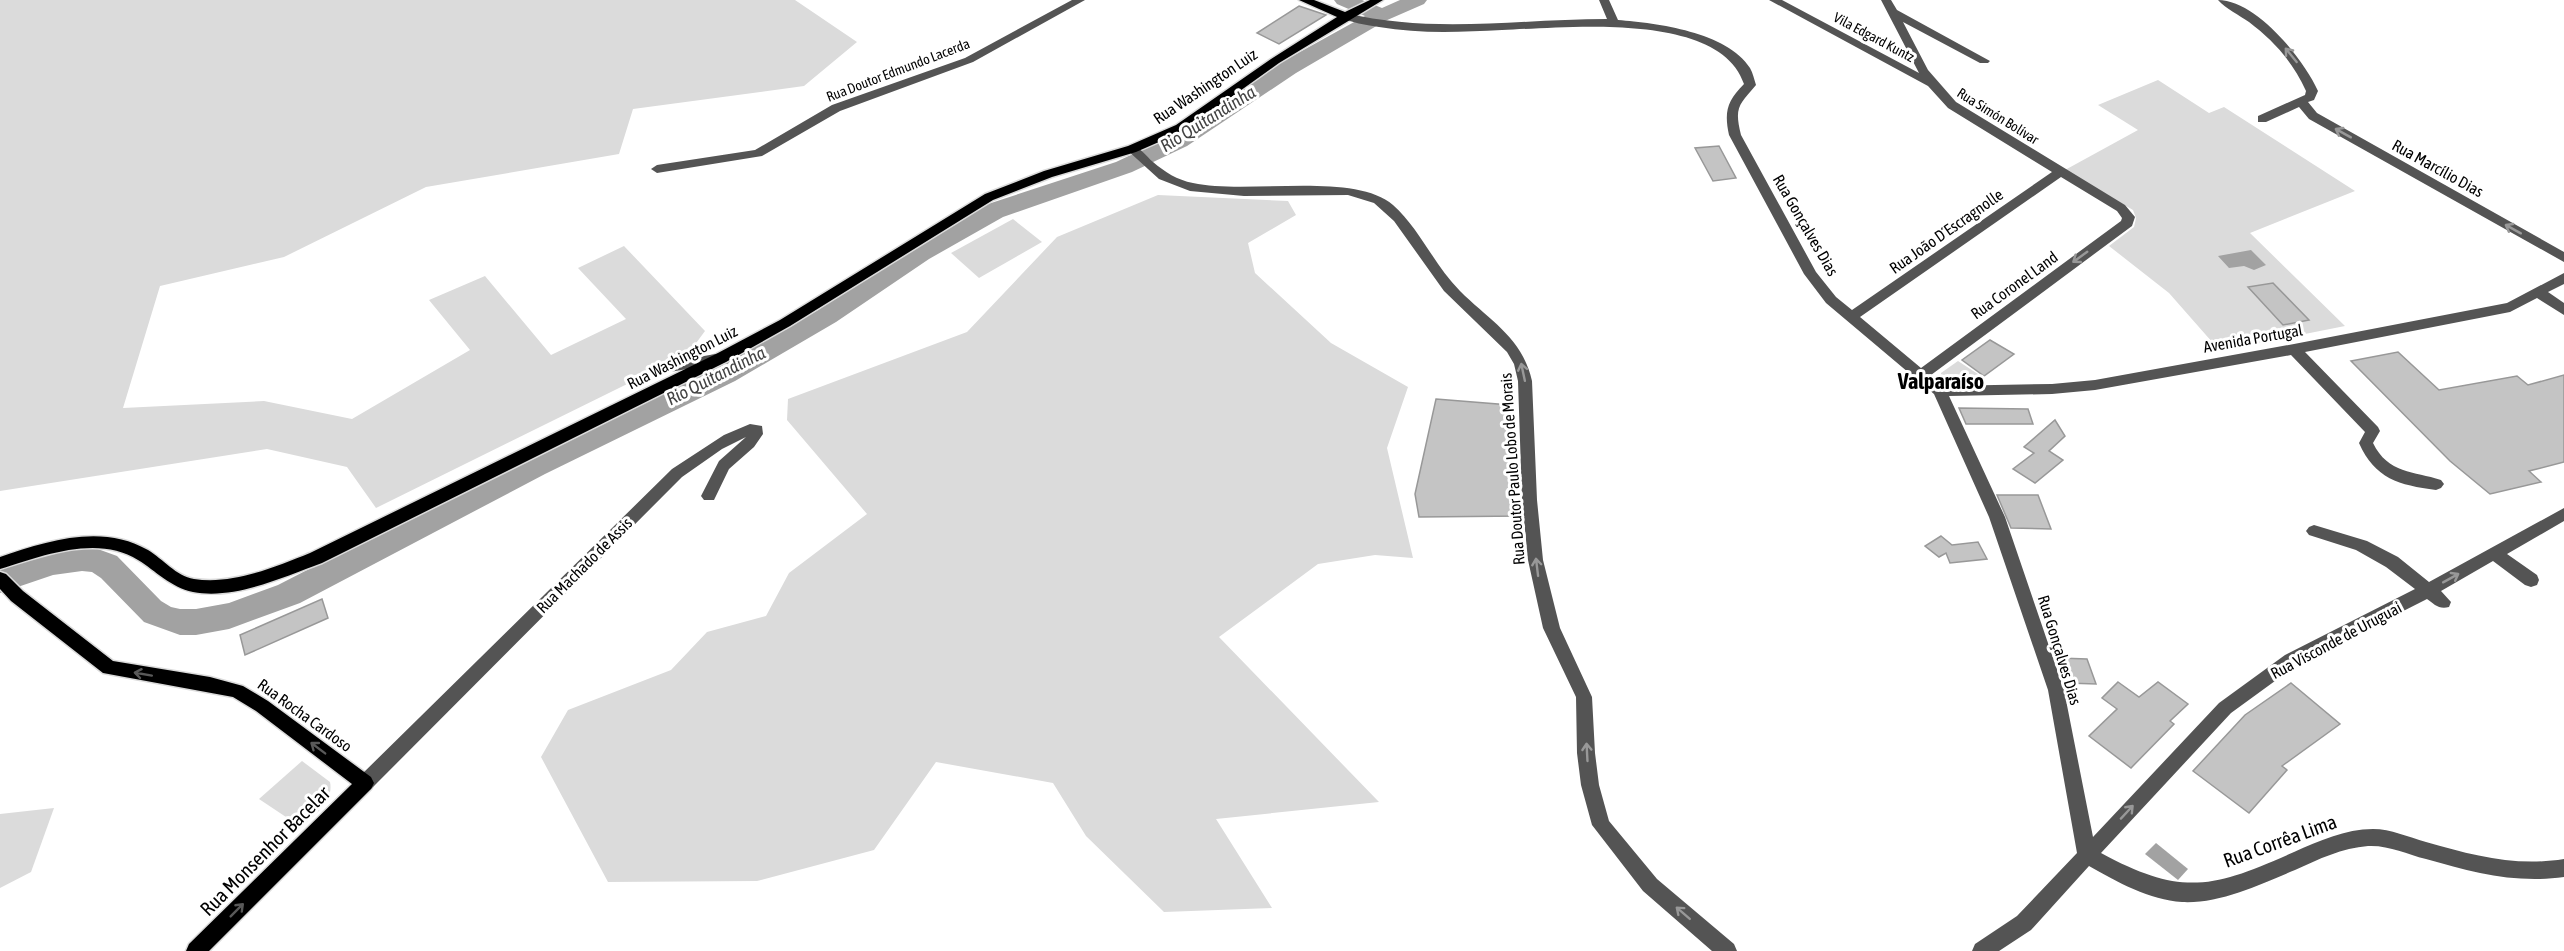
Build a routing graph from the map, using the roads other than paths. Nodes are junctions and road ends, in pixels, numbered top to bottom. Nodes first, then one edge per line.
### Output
1 (1080, 0) edge
2 (1304, 0) edge
3 (1604, 0) edge
4 (1774, 0) edge
5 (2223, 0) edge
6 (1371, 1) edge
7 (1887, 4) edge
8 (1347, 16) junction
9 (1614, 23) junction
10 (1984, 61) dead end
11 (1929, 83) junction
12 (2301, 101) junction
13 (2262, 119) dead end
14 (1132, 149) junction
15 (657, 169) dead end
16 (2060, 172) junction
17 (2127, 222) joint
18 (2564, 258) edge
19 (2564, 278) edge
20 (2539, 293) junction
21 (2564, 310) edge
22 (1851, 317) junction
23 (2294, 349) junction
24 (721, 358) junction
25 (670, 367) dead end
26 (1921, 375) junction
27 (1940, 391) junction
28 (2436, 484) dead end
29 (708, 496) dead end
30 (2564, 514) edge
31 (2314, 531) dead end
32 (2495, 554) junction
33 (4, 563) edge
34 (2531, 580) dead end
35 (5, 585) edge
36 (2429, 590) junction
37 (2444, 602) dead end
38 (365, 783) junction
39 (2087, 855) junction
40 (2564, 868) edge
41 (196, 951) edge
42 (1727, 951) edge
43 (1982, 951) edge

1 - 15 street, Rua Doutor Edmundo Lacerda
2 - 8 main road
3 - 9 street
4 - 11 street, Vila Edgard Kuntz
12 -> 5 street
6 - 8 main road, Rua Washington Luiz
7 - 10 street
7 - 11 street, Rua Simón Bolívar
8 - 9 street, Rua Gonçalves Dias
8 - 14 main road, Rua Washington Luiz
9 - 22 street, Rua Gonçalves Dias
11 - 16 street, Rua Simón Bolívar
12 - 13 street
18 -> 12 street, Rua Marcílio Dias
14 - 24 main road, Rua Washington Luiz
42 -> 14 street, Rua Doutor Paulo Lobo de Morais
16 - 17 street, Rua Simón Bolívar
16 - 22 street, Rua João D´Escragnolle
17 -> 26 street, Rua Coronel Land
19 - 20 street, Avenida Portugal
20 - 21 street
20 - 23 street, Avenida Portugal
22 - 26 street, Rua Gonçalves Dias
23 - 27 street, Avenida Portugal
23 - 28 street
24 - 25 street
24 - 33 main road, Rua Washington Luiz
26 - 27 street, Rua Gonçalves Dias
27 - 39 street, Rua Gonçalves Dias
29 - 38 street, Rua Machado de Assis
30 - 32 street, Rua Visconde de Uruguai
31 - 36 street
32 - 34 street
36 -> 32 street, Rua Visconde de Uruguai
38 -> 35 main road, Rua Rocha Cardoso
36 - 37 street
39 -> 36 street, Rua Visconde de Uruguai
41 -> 38 main road, Rua Monsenhor Bacelar
39 - 40 street, Rua Corrêa Lima
39 - 43 street, Rua Visconde de Uruguai

